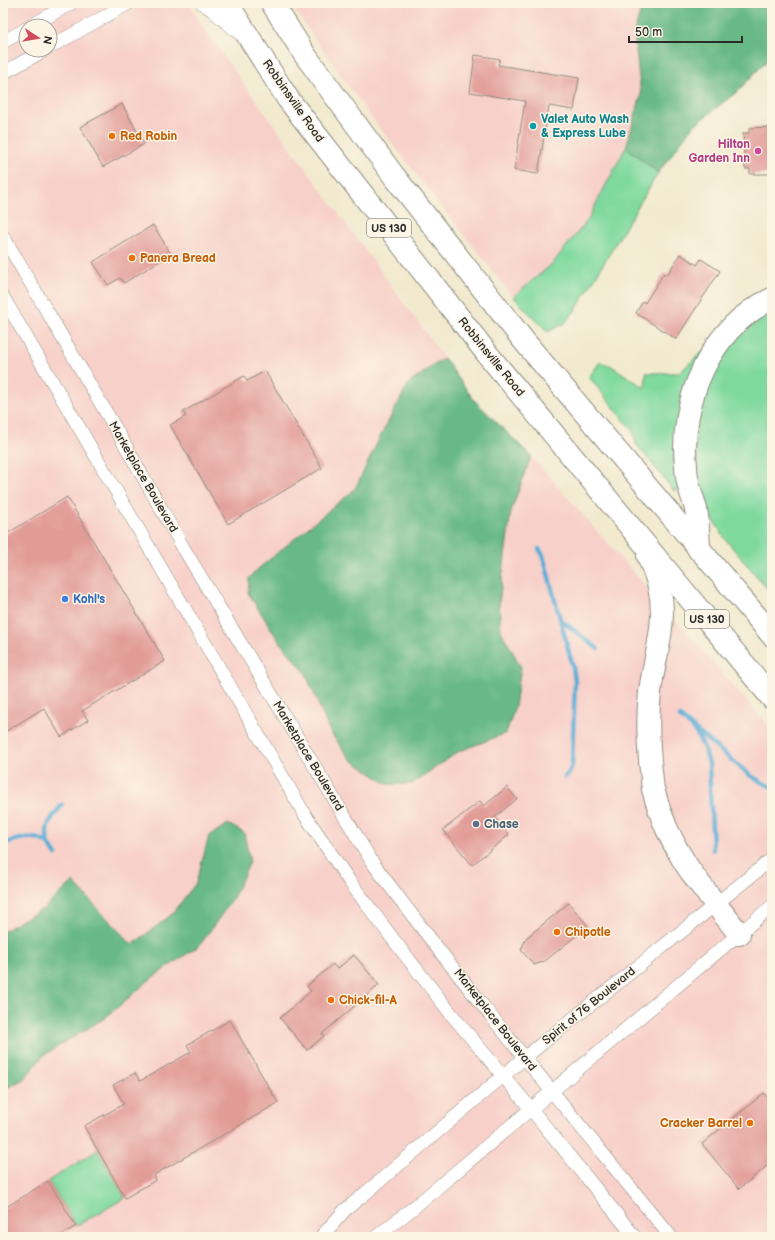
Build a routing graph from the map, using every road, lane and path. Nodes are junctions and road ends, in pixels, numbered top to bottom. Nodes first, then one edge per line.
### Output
1 (71, 3) edge
2 (129, 3) edge
3 (202, 3) edge
4 (227, 3) edge
5 (272, 3) edge
6 (45, 18) edge
7 (18, 34) edge
8 (3, 42) edge
9 (58, 43) edge
10 (257, 49) junction
11 (30, 58) edge
12 (3, 73) edge
13 (3, 236) edge
14 (3, 297) edge
15 (772, 299) edge
16 (642, 540) junction
17 (700, 550) junction
18 (772, 635) edge
19 (772, 698) edge
20 (772, 859) edge
21 (716, 904) junction
22 (772, 906) edge
23 (739, 934) junction
24 (524, 1058) junction
25 (504, 1076) junction
26 (551, 1091) junction
27 (531, 1109) junction
28 (321, 1237) edge
29 (376, 1237) edge
30 (635, 1237) edge
31 (671, 1237) edge

1 - 6 street
2 - 9 street
3 - 10 street
4 - 10 highway, Robbinsville Road / US 130
5 - 17 highway, US 130
7 - 8 street
10 - 16 highway, Robbinsville Road / US 130
11 - 12 street
13 - 24 street, Marketplace Boulevard
14 - 25 street
15 - 17 highway
16 - 19 highway, Robbinsville Road / US 130
16 - 21 highway
17 - 18 highway, US 130
20 - 21 street, Spirit of 76 Boulevard
21 - 23 highway
21 - 24 street, Spirit of 76 Boulevard
22 - 23 street
23 - 26 street
24 - 25 street, Spirit of 76 Boulevard
24 - 26 street, Marketplace Boulevard
25 - 27 street
25 - 28 street, Spirit of 76 Boulevard
26 - 27 street
26 - 31 street, Marketplace Boulevard
27 - 29 street
27 - 30 street

